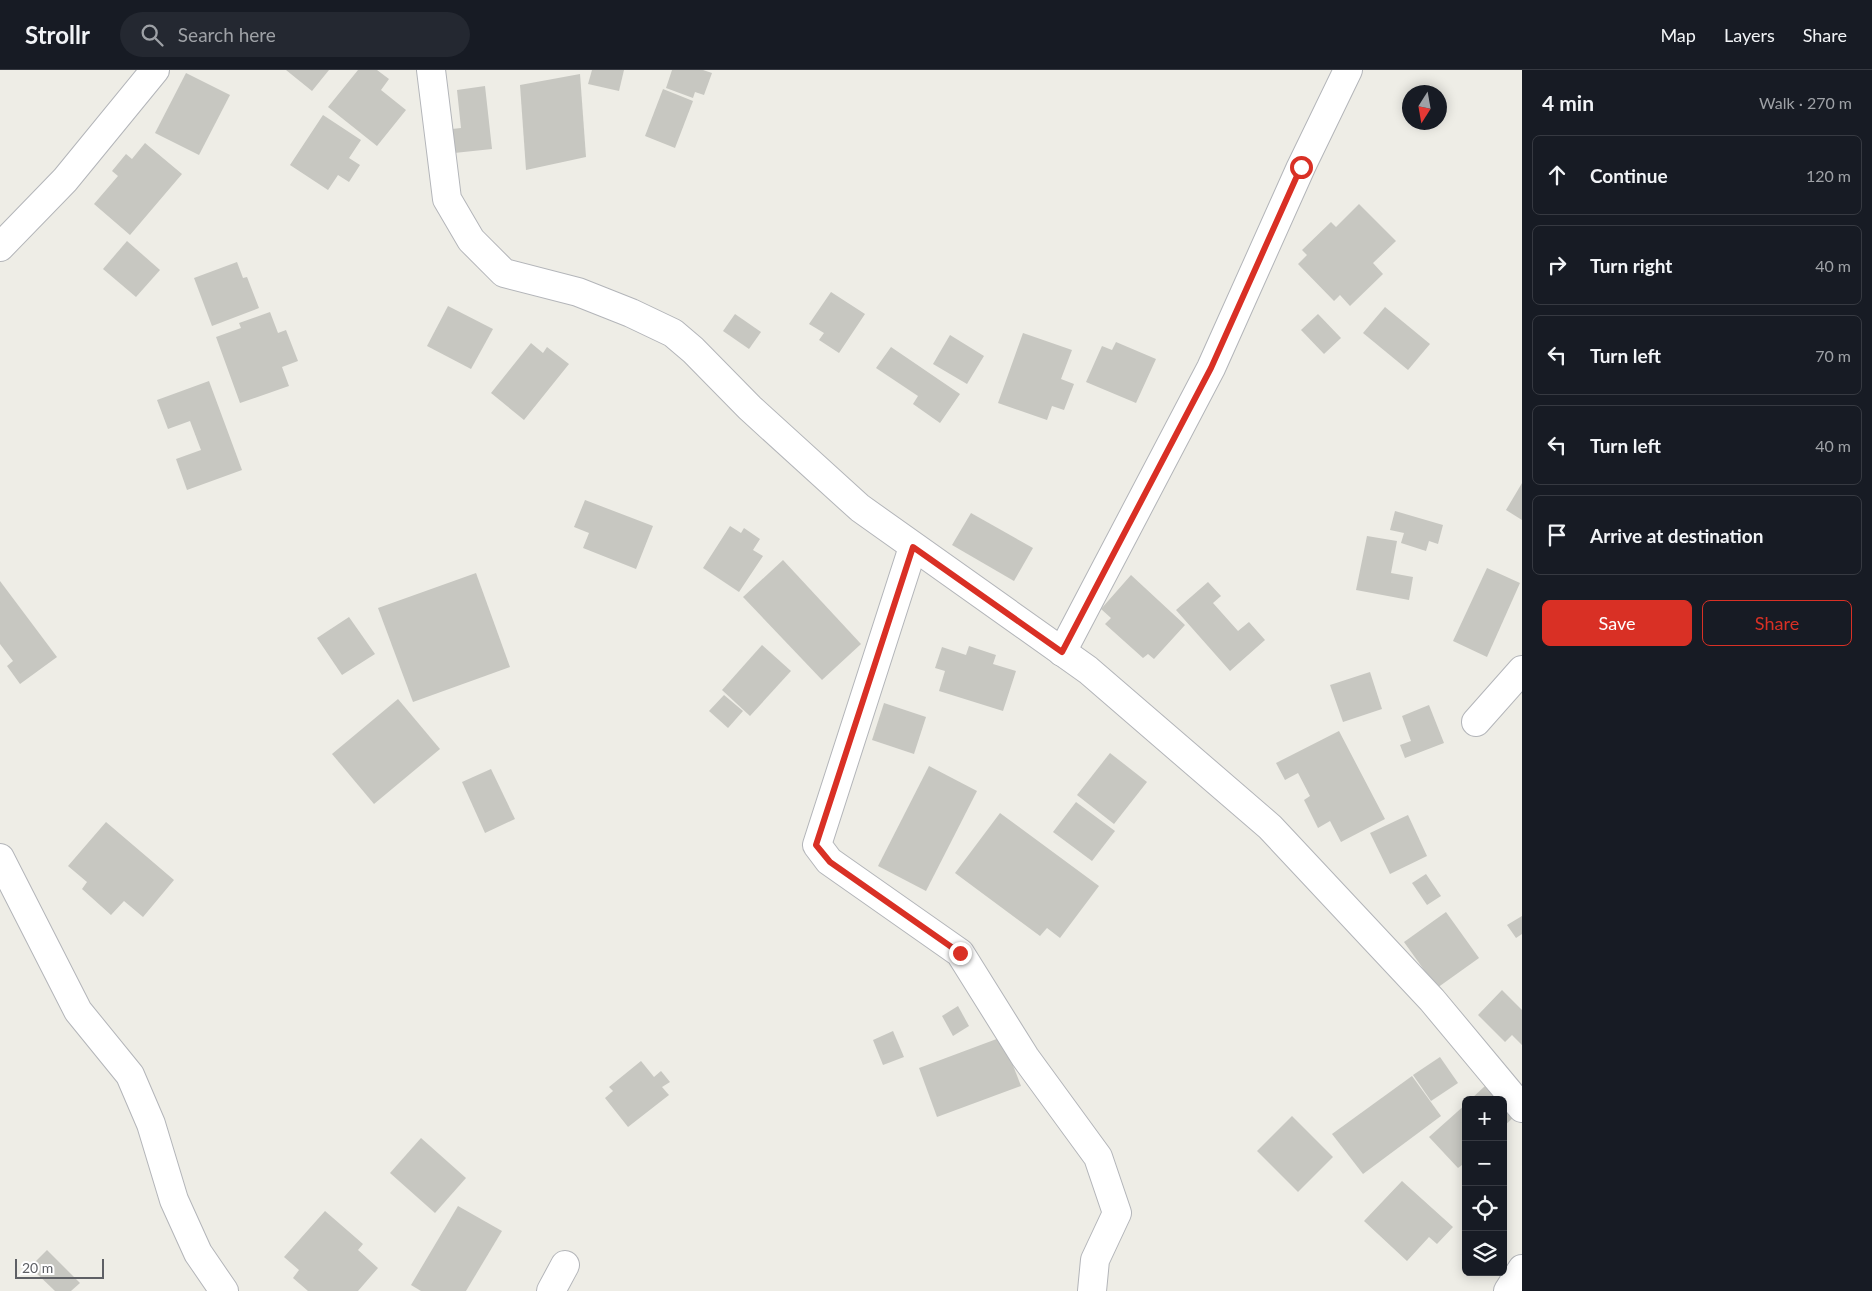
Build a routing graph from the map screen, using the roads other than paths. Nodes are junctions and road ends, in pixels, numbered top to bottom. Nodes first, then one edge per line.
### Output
1 (155, 70) edge
2 (431, 70) edge
3 (1348, 70) edge
4 (0, 247) edge
5 (913, 547) junction
6 (1062, 652) junction
7 (1522, 670) edge
8 (1476, 722) dead end
9 (0, 858) edge
10 (1522, 1108) edge
11 (565, 1265) dead end
12 (1522, 1269) edge
13 (224, 1291) edge
14 (551, 1291) edge
15 (1092, 1291) edge
16 (1508, 1291) edge

1 - 4 street
2 - 5 street
3 - 6 street
5 - 6 street
5 - 15 street
6 - 10 street
7 - 8 street
9 - 13 street
11 - 14 street
12 - 16 street

